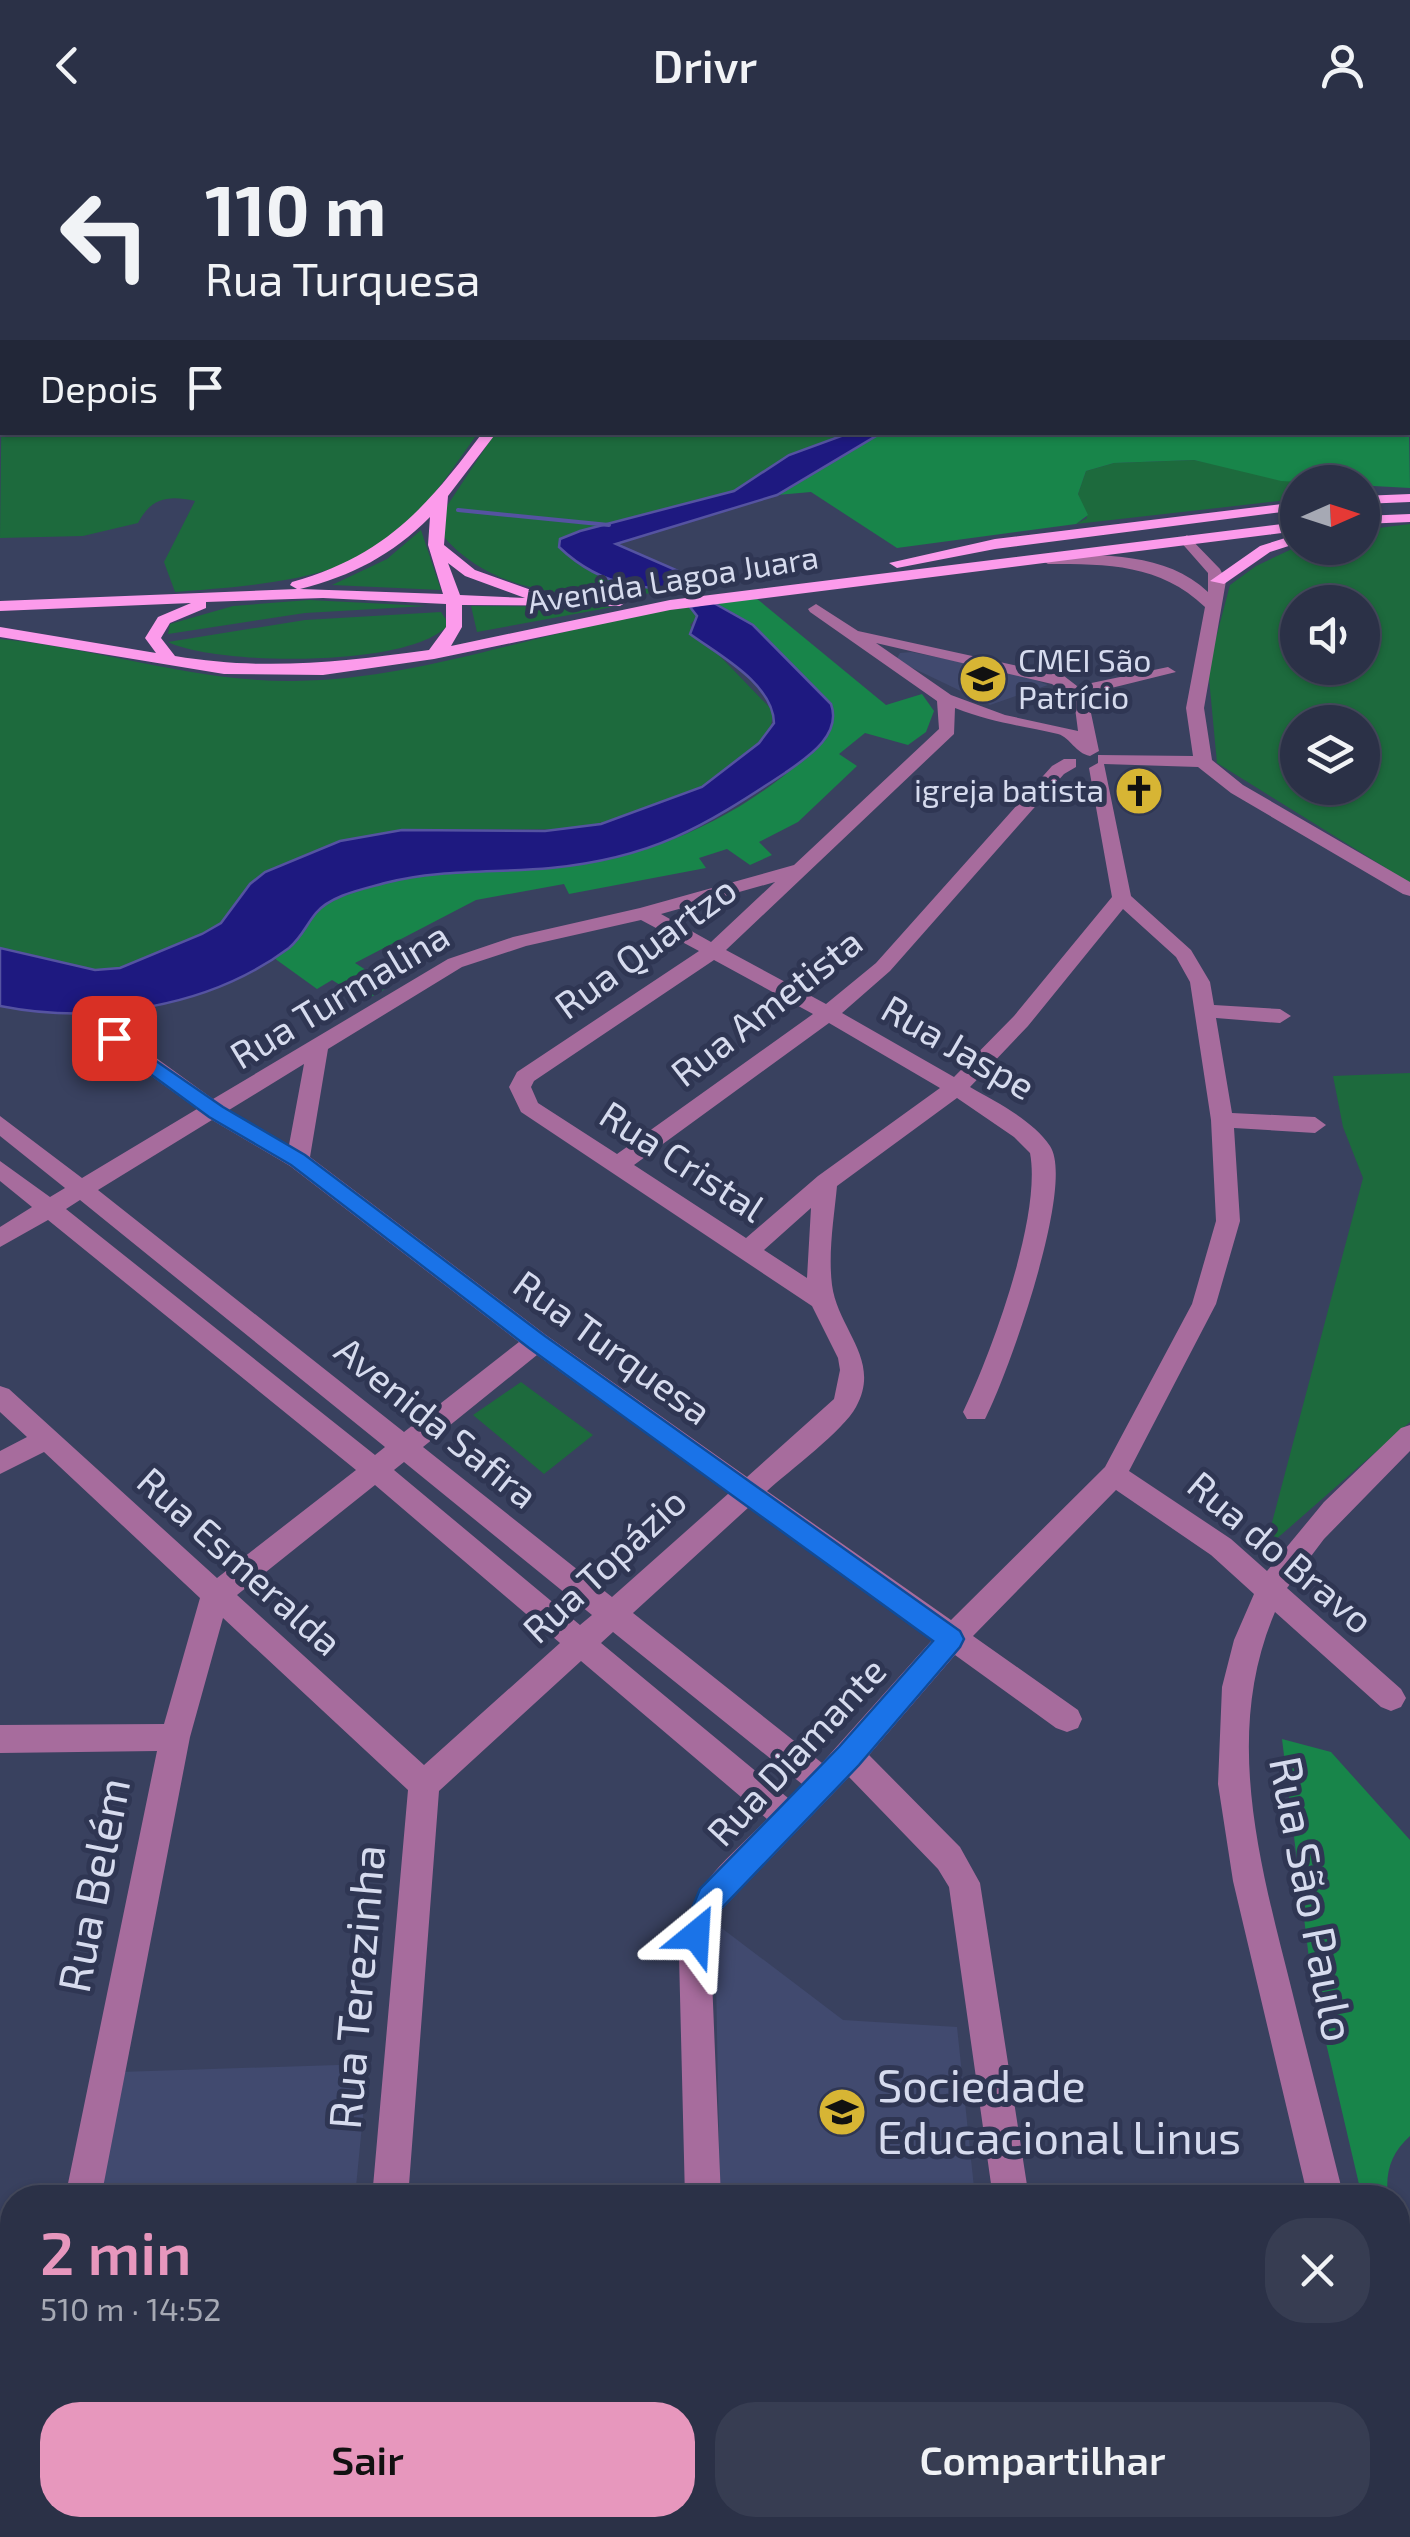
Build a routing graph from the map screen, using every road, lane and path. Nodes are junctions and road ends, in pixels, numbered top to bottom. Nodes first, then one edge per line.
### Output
1 (488, 435) edge
2 (441, 496) junction
3 (1410, 498) edge
4 (1380, 499) edge
5 (1280, 508) edge
6 (1410, 518) edge
7 (1380, 519) edge
8 (1140, 526) junction
9 (1280, 528) edge
10 (1187, 540) junction
11 (1280, 544) edge
12 (436, 546) junction
13 (1048, 560) junction
14 (1218, 581) junction
15 (738, 592) junction
16 (242, 596) junction
17 (390, 596) junction
18 (453, 600) junction
19 (667, 601) junction
20 (568, 603) junction
21 (1212, 605) junction
22 (0, 606) edge
23 (816, 610) dead end
24 (456, 630) junction
25 (0, 632) edge
26 (846, 632) junction
27 (906, 645) junction
28 (434, 654) junction
29 (880, 654) junction
30 (171, 662) junction
31 (1168, 672) dead end
32 (1077, 691) junction
33 (945, 699) junction
34 (1086, 713) junction
35 (1001, 720) junction
36 (1055, 726) junction
37 (948, 730) junction
38 (1089, 758) junction
39 (1203, 762) junction
40 (803, 868) junction
41 (1410, 890) edge
42 (1122, 898) junction
43 (644, 913) junction
44 (712, 952) junction
45 (1205, 1011) junction
46 (826, 1015) junction
47 (1280, 1016) dead end
48 (114, 1038) dead end
49 (318, 1047) junction
50 (525, 1077) joint
51 (956, 1088) junction
52 (216, 1112) junction
53 (1222, 1120) junction
54 (0, 1124) edge
55 (1315, 1125) dead end
56 (298, 1160) junction
57 (618, 1165) junction
58 (0, 1169) edge
59 (826, 1182) junction
60 (80, 1186) junction
61 (48, 1207) junction
62 (0, 1238) edge
63 (748, 1250) junction
64 (822, 1300) junction
65 (537, 1342) junction
66 (0, 1396) edge
67 (976, 1412) dead end
68 (1410, 1436) edge
69 (46, 1439) junction
70 (404, 1446) junction
71 (0, 1463) edge
72 (375, 1470) junction
73 (1114, 1475) junction
74 (746, 1491) junction
75 (1269, 1593) junction
76 (214, 1596) junction
77 (614, 1614) junction
78 (951, 1639) junction
79 (582, 1642) junction
80 (1392, 1698) dead end
81 (1067, 1719) dead end
82 (175, 1737) junction
83 (0, 1739) edge
84 (849, 1756) junction
85 (824, 1783) junction
86 (424, 1785) junction
87 (790, 1819) junction
88 (86, 2185) edge
89 (391, 2185) edge
90 (703, 2185) edge
91 (1009, 2185) edge
92 (1323, 2185) edge

1 - 2 main road
2 - 12 main road
2 - 16 main road
3 - 4 main road
5 - 8 main road, Avenida Lagoa Juara
6 - 7 main road
8 - 10 main road
8 - 15 main road, Avenida Lagoa Juara
9 - 10 main road, Avenida Lagoa Juara
10 - 13 main road, Avenida Lagoa Juara
10 - 14 street
11 - 14 main road
12 - 18 main road
12 - 20 main road
13 - 15 main road, Avenida Lagoa Juara
13 - 21 street
14 - 21 street
15 - 19 main road, Avenida Lagoa Juara
16 - 17 main road, Avenida Lagoa Juara
16 - 22 main road, Avenida Lagoa Juara
16 - 30 main road
17 - 18 main road, Avenida Lagoa Juara
17 - 24 main road
18 - 20 main road, Avenida Lagoa Juara
18 - 24 main road
19 - 20 main road, Avenida Lagoa Juara
19 - 28 main road, Avenida Lagoa Juara
21 - 39 street
23 - 26 street
24 - 28 main road
25 - 30 main road, Avenida Lagoa Juara
26 - 27 street
26 - 29 street
27 - 29 street
27 - 32 street
28 - 30 main road, Avenida Lagoa Juara
29 - 33 street
31 - 32 street
32 - 34 street
33 - 35 street
33 - 37 street
34 - 36 street
34 - 38 street
35 - 36 street
35 - 37 street
36 - 38 street
37 - 40 street, Rua Quartzo
38 - 39 street
38 - 42 street
38 - 46 street, Rua Ametista
39 - 41 street
40 - 43 street, Rua Turmalina
40 - 44 street, Rua Quartzo
42 - 45 street, Rua Diamante
42 - 51 street
43 - 44 street, Rua Jaspe
43 - 49 street, Rua Turmalina
44 - 46 street, Rua Jaspe
44 - 50 street, Rua Quartzo
45 - 47 street
45 - 53 street, Rua Diamante
46 - 51 street, Rua Jaspe
46 - 57 street, Rua Ametista
48 - 52 street, Rua Turquesa
49 - 52 street, Rua Turmalina
49 - 56 street
50 - 57 street, Rua Cristal
51 - 59 street
51 - 67 street, Rua Jaspe
52 - 56 street, Rua Turquesa
52 - 60 street, Rua Turmalina
53 - 55 street
53 - 73 street, Rua Diamante
54 - 60 street, Avenida Safira
56 - 65 street, Rua Turquesa
57 - 63 street, Rua Cristal
58 - 61 street, Avenida Safira
59 - 63 street
59 - 64 street
60 - 61 street, Rua Turmalina
60 - 70 street, Avenida Safira
61 - 62 street, Rua Turmalina
61 - 72 street, Avenida Safira
63 - 64 street, Rua Cristal
64 - 74 street, Rua Topázio
65 - 70 street
65 - 74 street, Rua Turquesa
66 - 69 street, Rua Esmeralda
68 - 75 street, Rua São Paulo
69 - 71 street
69 - 76 street, Rua Esmeralda
70 - 72 street
70 - 77 street, Avenida Safira
72 - 76 street
72 - 79 street, Avenida Safira
73 - 75 street, Rua do Bravo
73 - 78 street, Rua Diamante
74 - 77 street, Rua Topázio
74 - 78 street, Rua Turquesa
75 - 80 street, Rua do Bravo
75 - 92 street, Rua São Paulo
76 - 82 street, Rua Belém
76 - 86 street, Rua Esmeralda
77 - 79 street, Rua Topázio
77 - 85 street, Avenida Safira
78 - 81 street, Rua Turquesa
78 - 84 street, Rua Diamante
79 - 86 street, Rua Topázio
79 - 87 street, Avenida Safira
82 - 83 street
82 - 88 street, Rua Belém
84 - 85 street, Rua Diamante
84 - 91 street
85 - 87 street, Rua Diamante
86 - 89 street, Rua Terezinha
87 - 90 street, Rua Diamante

